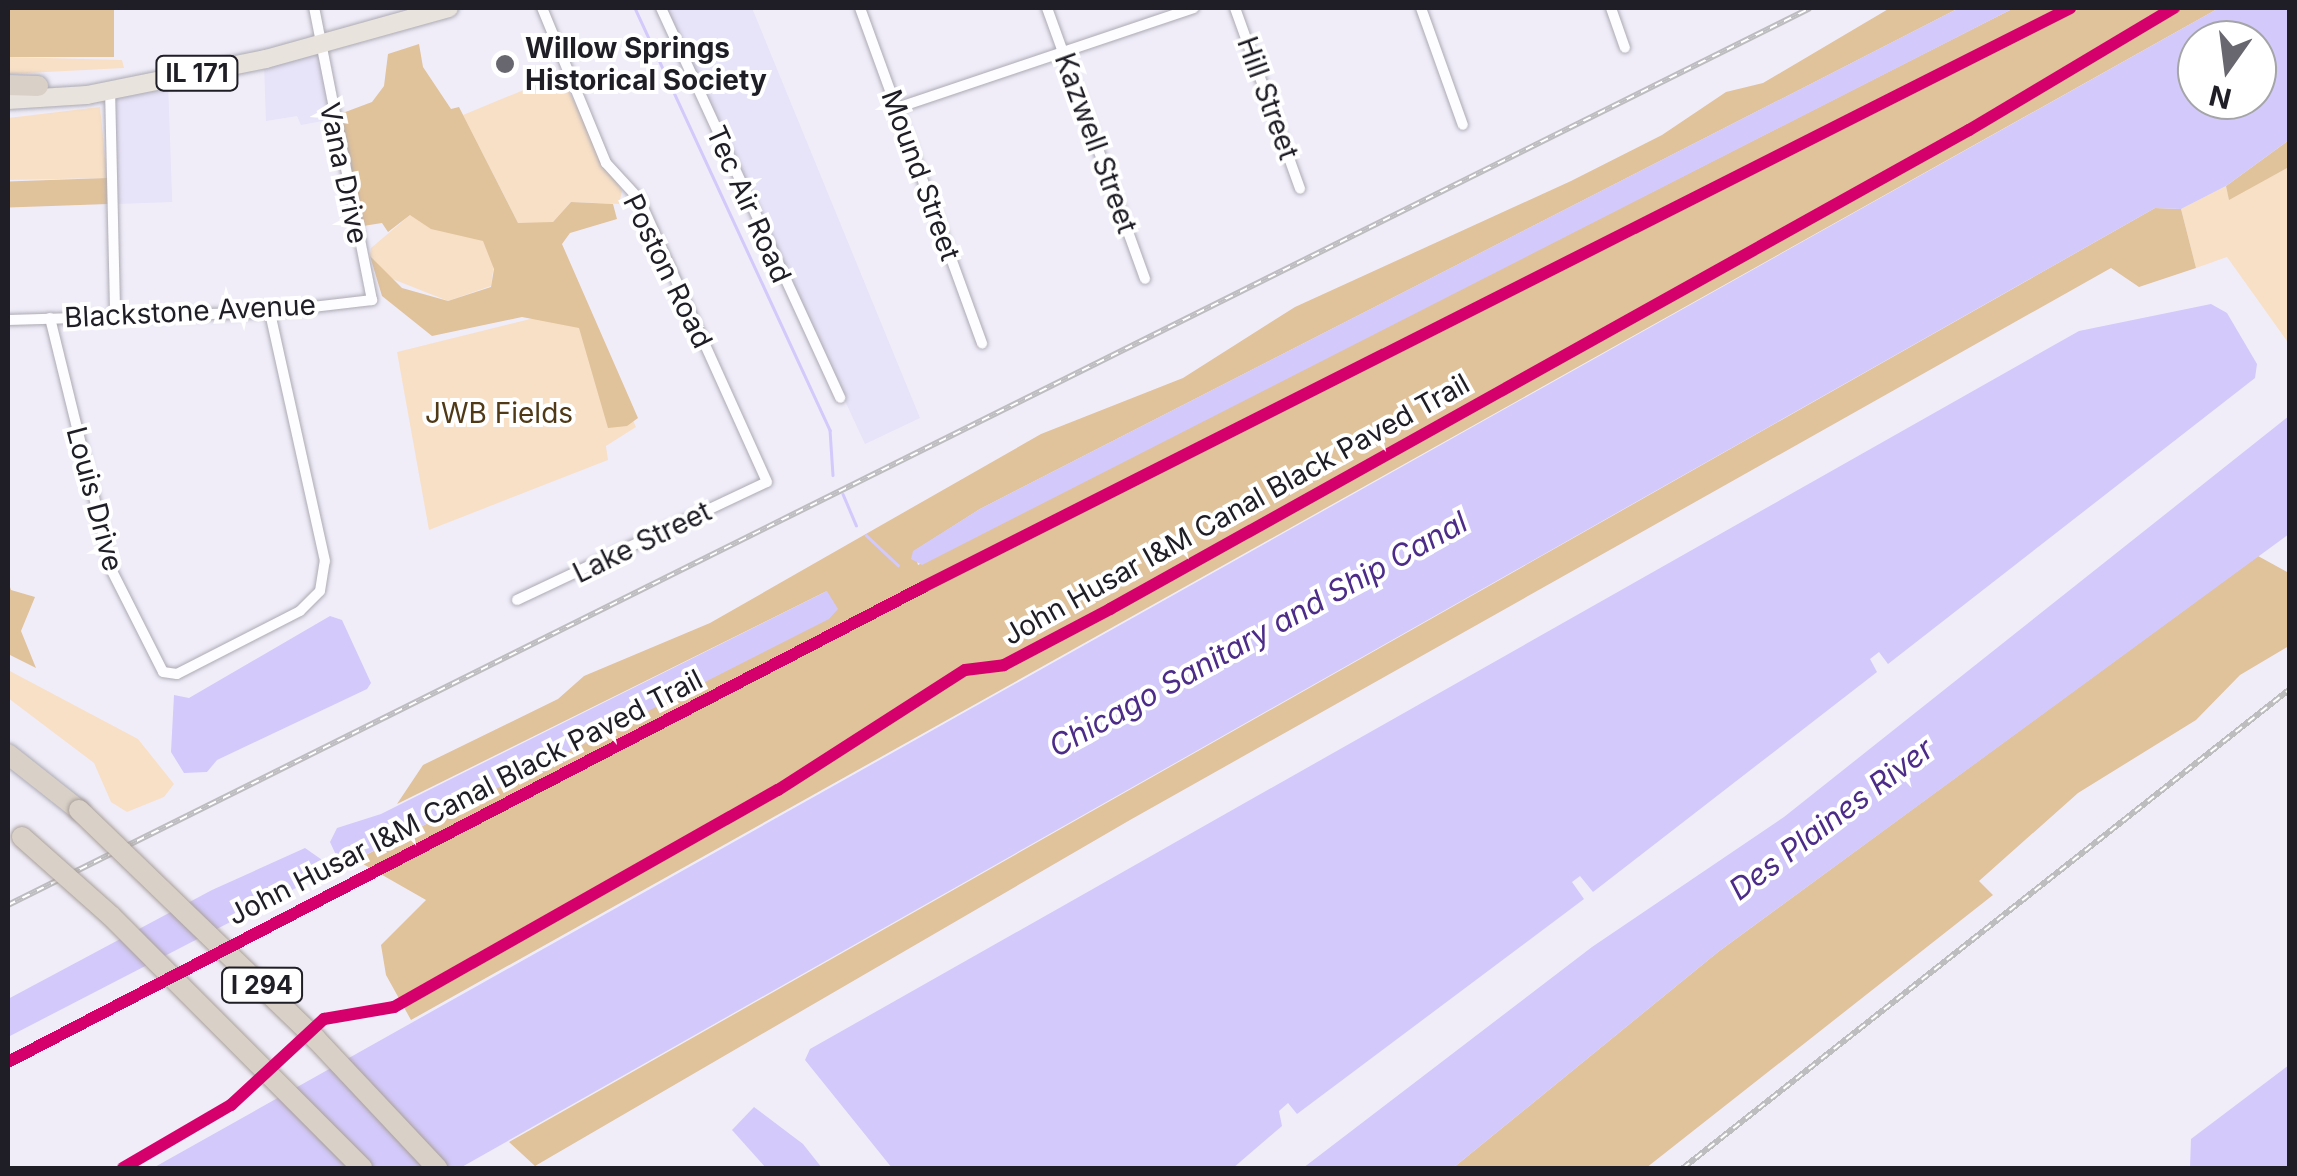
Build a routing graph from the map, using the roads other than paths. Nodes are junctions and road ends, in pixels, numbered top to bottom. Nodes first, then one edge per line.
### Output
1 (314, 8) edge
2 (449, 8) edge
3 (542, 8) edge
4 (661, 8) edge
5 (860, 8) edge
6 (1047, 8) edge
7 (1194, 8) edge
8 (1235, 8) edge
9 (1421, 8) edge
10 (1610, 8) edge
11 (318, 47) junction
12 (1625, 48) dead end
13 (1065, 54) junction
14 (8, 86) edge
15 (38, 86) joint
16 (110, 87) junction
17 (8, 100) edge
18 (896, 108) junction
19 (1463, 125) dead end
20 (1300, 189) dead end
21 (1145, 279) dead end
22 (372, 300) joint
23 (270, 312) junction
24 (114, 314) junction
25 (50, 318) junction
26 (8, 320) edge
27 (982, 344) dead end
28 (840, 398) dead end
29 (766, 482) joint
30 (517, 600) dead end
31 (8, 754) edge
32 (15, 832) edge
33 (362, 1168) edge
34 (437, 1168) edge

1 - 11 street, Vana Drive
2 - 11 main road, IL 171
3 - 29 street, Poston Road
4 - 28 street, Tec Air Road
5 - 18 street, Mound Street
6 - 13 street, Kazwell Street
7 - 13 street
8 - 20 street, Hill Street
9 - 19 street
10 - 12 street
11 - 16 main road, IL 171
11 - 22 street, Vana Drive
13 - 18 street
13 - 21 street, Kazwell Street
14 - 15 highway
15 - 16 main road, IL 171
16 - 17 main road, IL 171
16 - 24 street
18 - 27 street, Mound Street
22 - 23 street, Blackstone Avenue
23 - 24 street, Blackstone Avenue
23 - 25 street, Louis Drive
24 - 25 street, Blackstone Avenue
25 - 26 street, Blackstone Avenue
29 - 30 street, Lake Street
31 - 34 highway, I 294, bridge
32 - 33 highway, I 294, bridge

